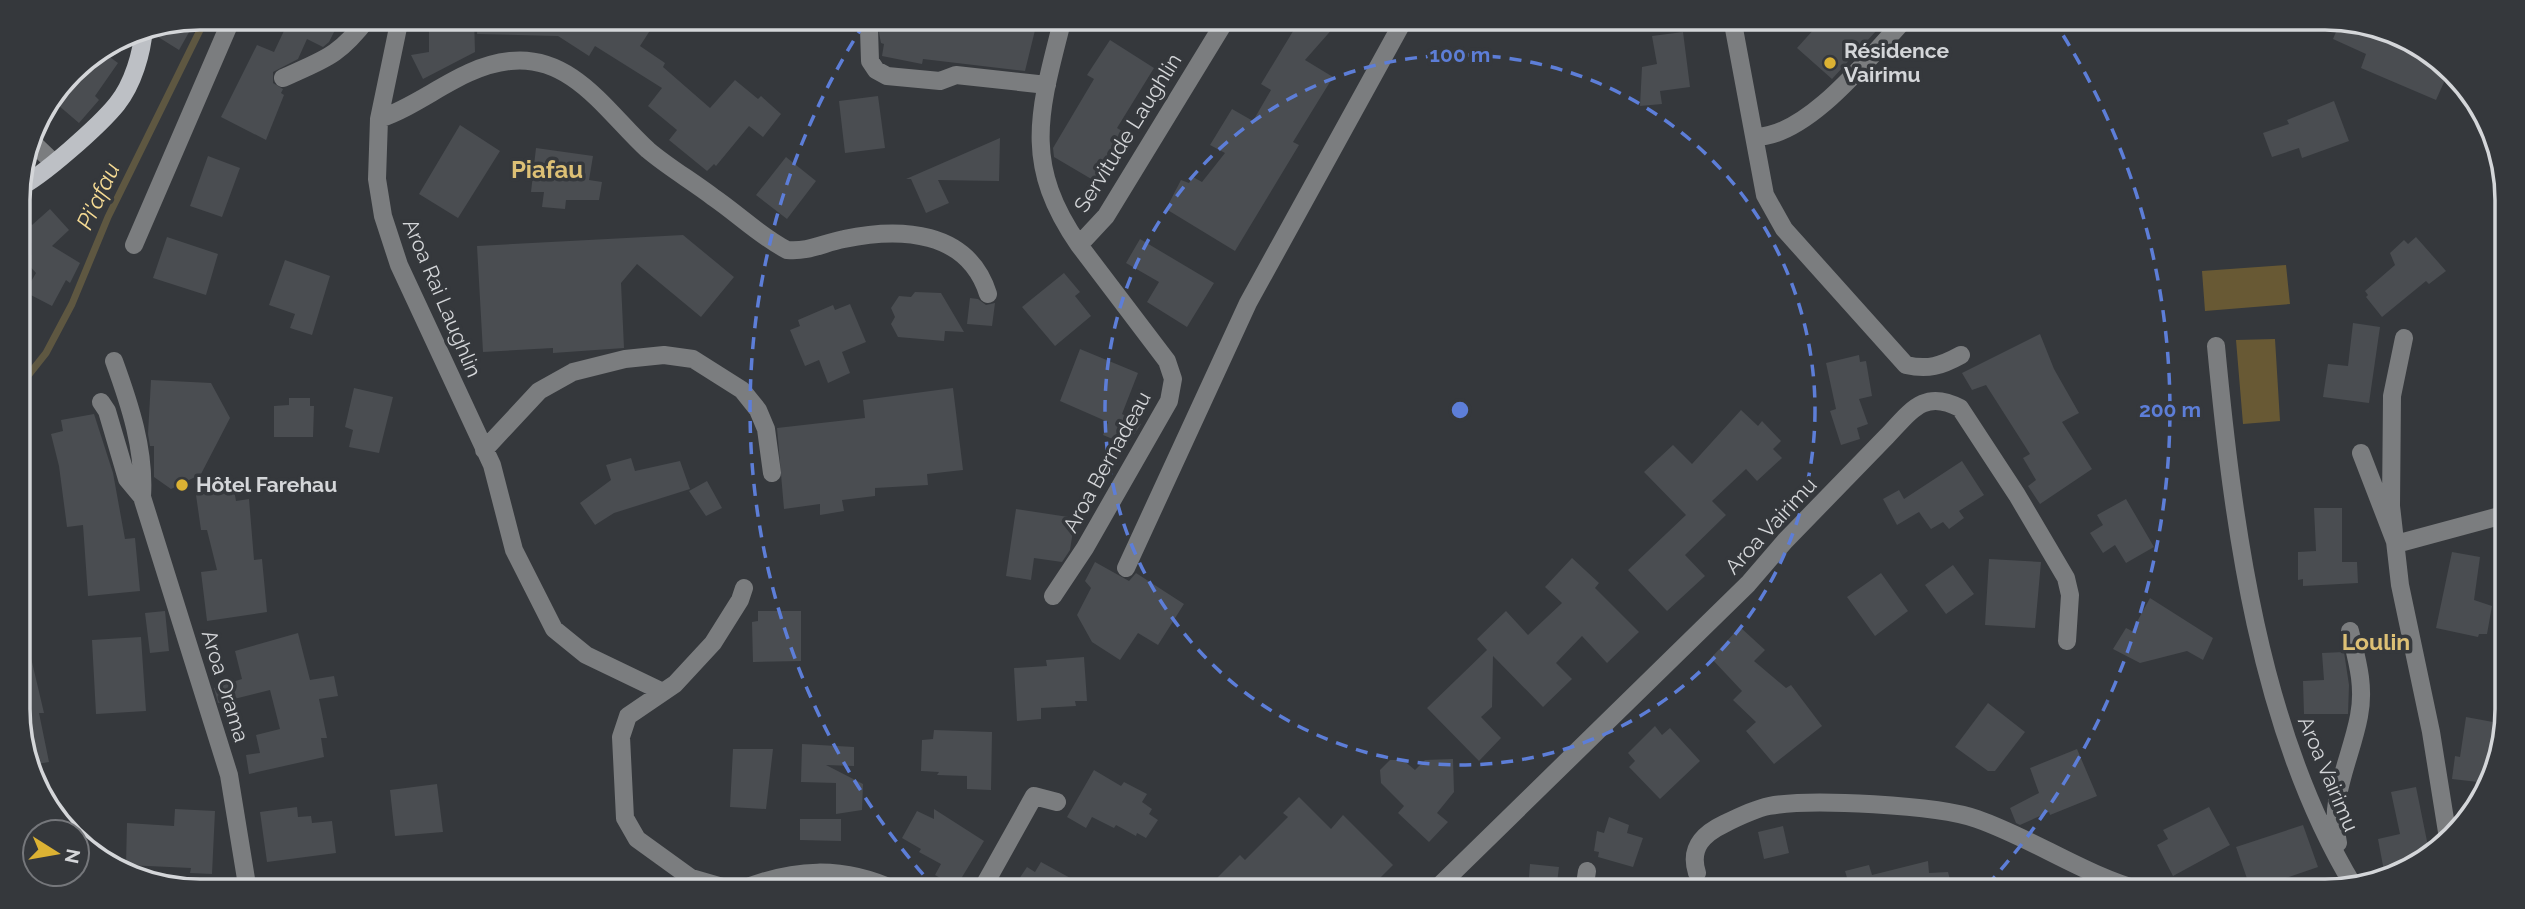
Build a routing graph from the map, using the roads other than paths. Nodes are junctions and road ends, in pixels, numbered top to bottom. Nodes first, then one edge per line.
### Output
1 (227, 30) edge
2 (358, 30) edge
3 (398, 30) edge
4 (869, 30) edge
5 (1060, 30) edge
6 (1220, 30) edge
7 (1398, 30) edge
8 (1734, 30) edge
9 (1895, 30) edge
10 (143, 40) edge
11 (282, 78) dead end
12 (1047, 85) junction
13 (379, 119) junction
14 (1755, 137) junction
15 (39, 148) edge
16 (54, 163) junction
17 (31, 179) edge
18 (134, 245) dead end
19 (1080, 245) junction
20 (988, 294) dead end
21 (2404, 338) dead end
22 (2216, 346) dead end
23 (1961, 355) dead end
24 (114, 360) dead end
25 (101, 402) dead end
26 (2361, 453) dead end
27 (488, 458) junction
28 (772, 473) dead end
29 (142, 497) junction
30 (2495, 517) edge
31 (2396, 544) junction
32 (1126, 568) dead end
33 (744, 588) dead end
34 (1053, 596) dead end
35 (2350, 631) dead end
36 (2067, 641) dead end
37 (663, 692) junction
38 (1057, 802) dead end
39 (2446, 828) edge
40 (2343, 869) junction
41 (1587, 871) dead end
42 (1697, 873) dead end
43 (2348, 877) edge
44 (246, 879) edge
45 (695, 879) edge
46 (774, 879) edge
47 (864, 879) edge
48 (988, 879) edge
49 (1446, 879) edge
50 (1586, 879) edge
51 (2104, 879) edge

1 - 18 street
2 - 11 street
3 - 13 street, Aroa Rai Laughlin
4 - 12 street
5 - 12 street, Servitude Laughlin
6 - 19 street, Servitude Laughlin
7 - 32 street
8 - 14 street
9 - 14 street
10 - 16 main road
12 - 19 street, Servitude Laughlin
13 - 20 street
13 - 27 street, Aroa Rai Laughlin
14 - 23 street
15 - 16 street
16 - 17 main road
19 - 34 street, Aroa Bernadeau
21 - 31 street
22 - 40 street, Aroa Vairimu
24 - 29 street
25 - 29 street
26 - 31 street
27 - 28 street
27 - 37 street, Aroa Rai Laughlin
29 - 44 street, Aroa Orama
30 - 31 street
31 - 39 street
33 - 37 street
35 - 40 street
36 - 49 street, Aroa Vairimu
37 - 45 street
38 - 48 street
40 - 43 street, Aroa Vairimu
41 - 50 street
42 - 51 street
46 - 47 street

